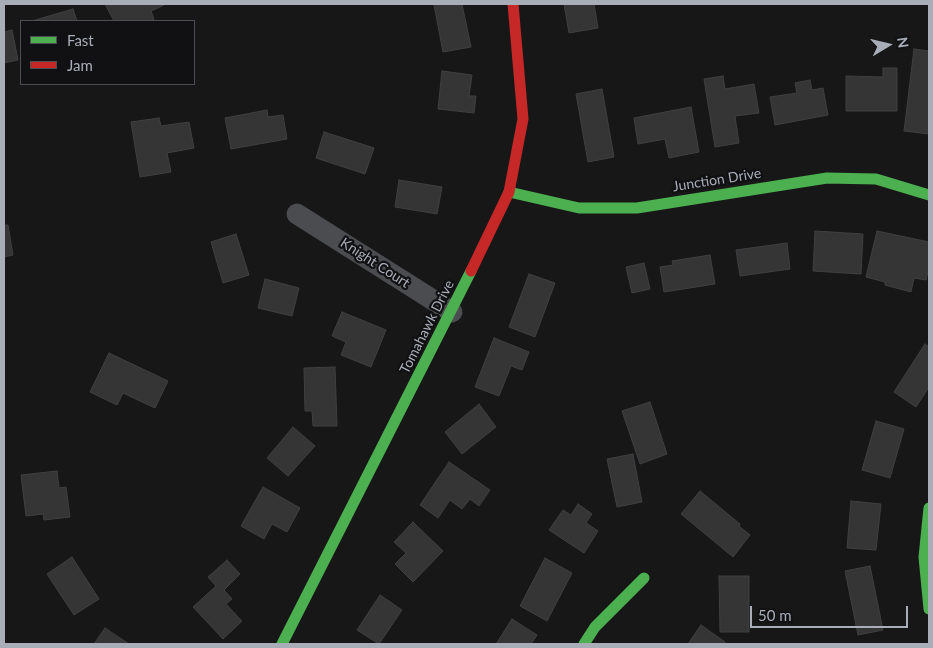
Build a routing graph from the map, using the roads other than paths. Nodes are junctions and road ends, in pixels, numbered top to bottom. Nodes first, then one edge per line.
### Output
1 (513, 4) edge
2 (509, 192) junction
3 (929, 196) edge
4 (298, 214) dead end
5 (452, 312) junction
6 (929, 508) edge
7 (644, 578) dead end
8 (929, 609) edge
9 (282, 644) edge
10 (584, 644) edge

1 - 2 street, Tomahawk Drive
2 - 3 street, Junction Drive
2 - 5 street, Tomahawk Drive
4 - 5 street, Knight Court
5 - 9 street, Tomahawk Drive
6 - 8 street
7 - 10 street

